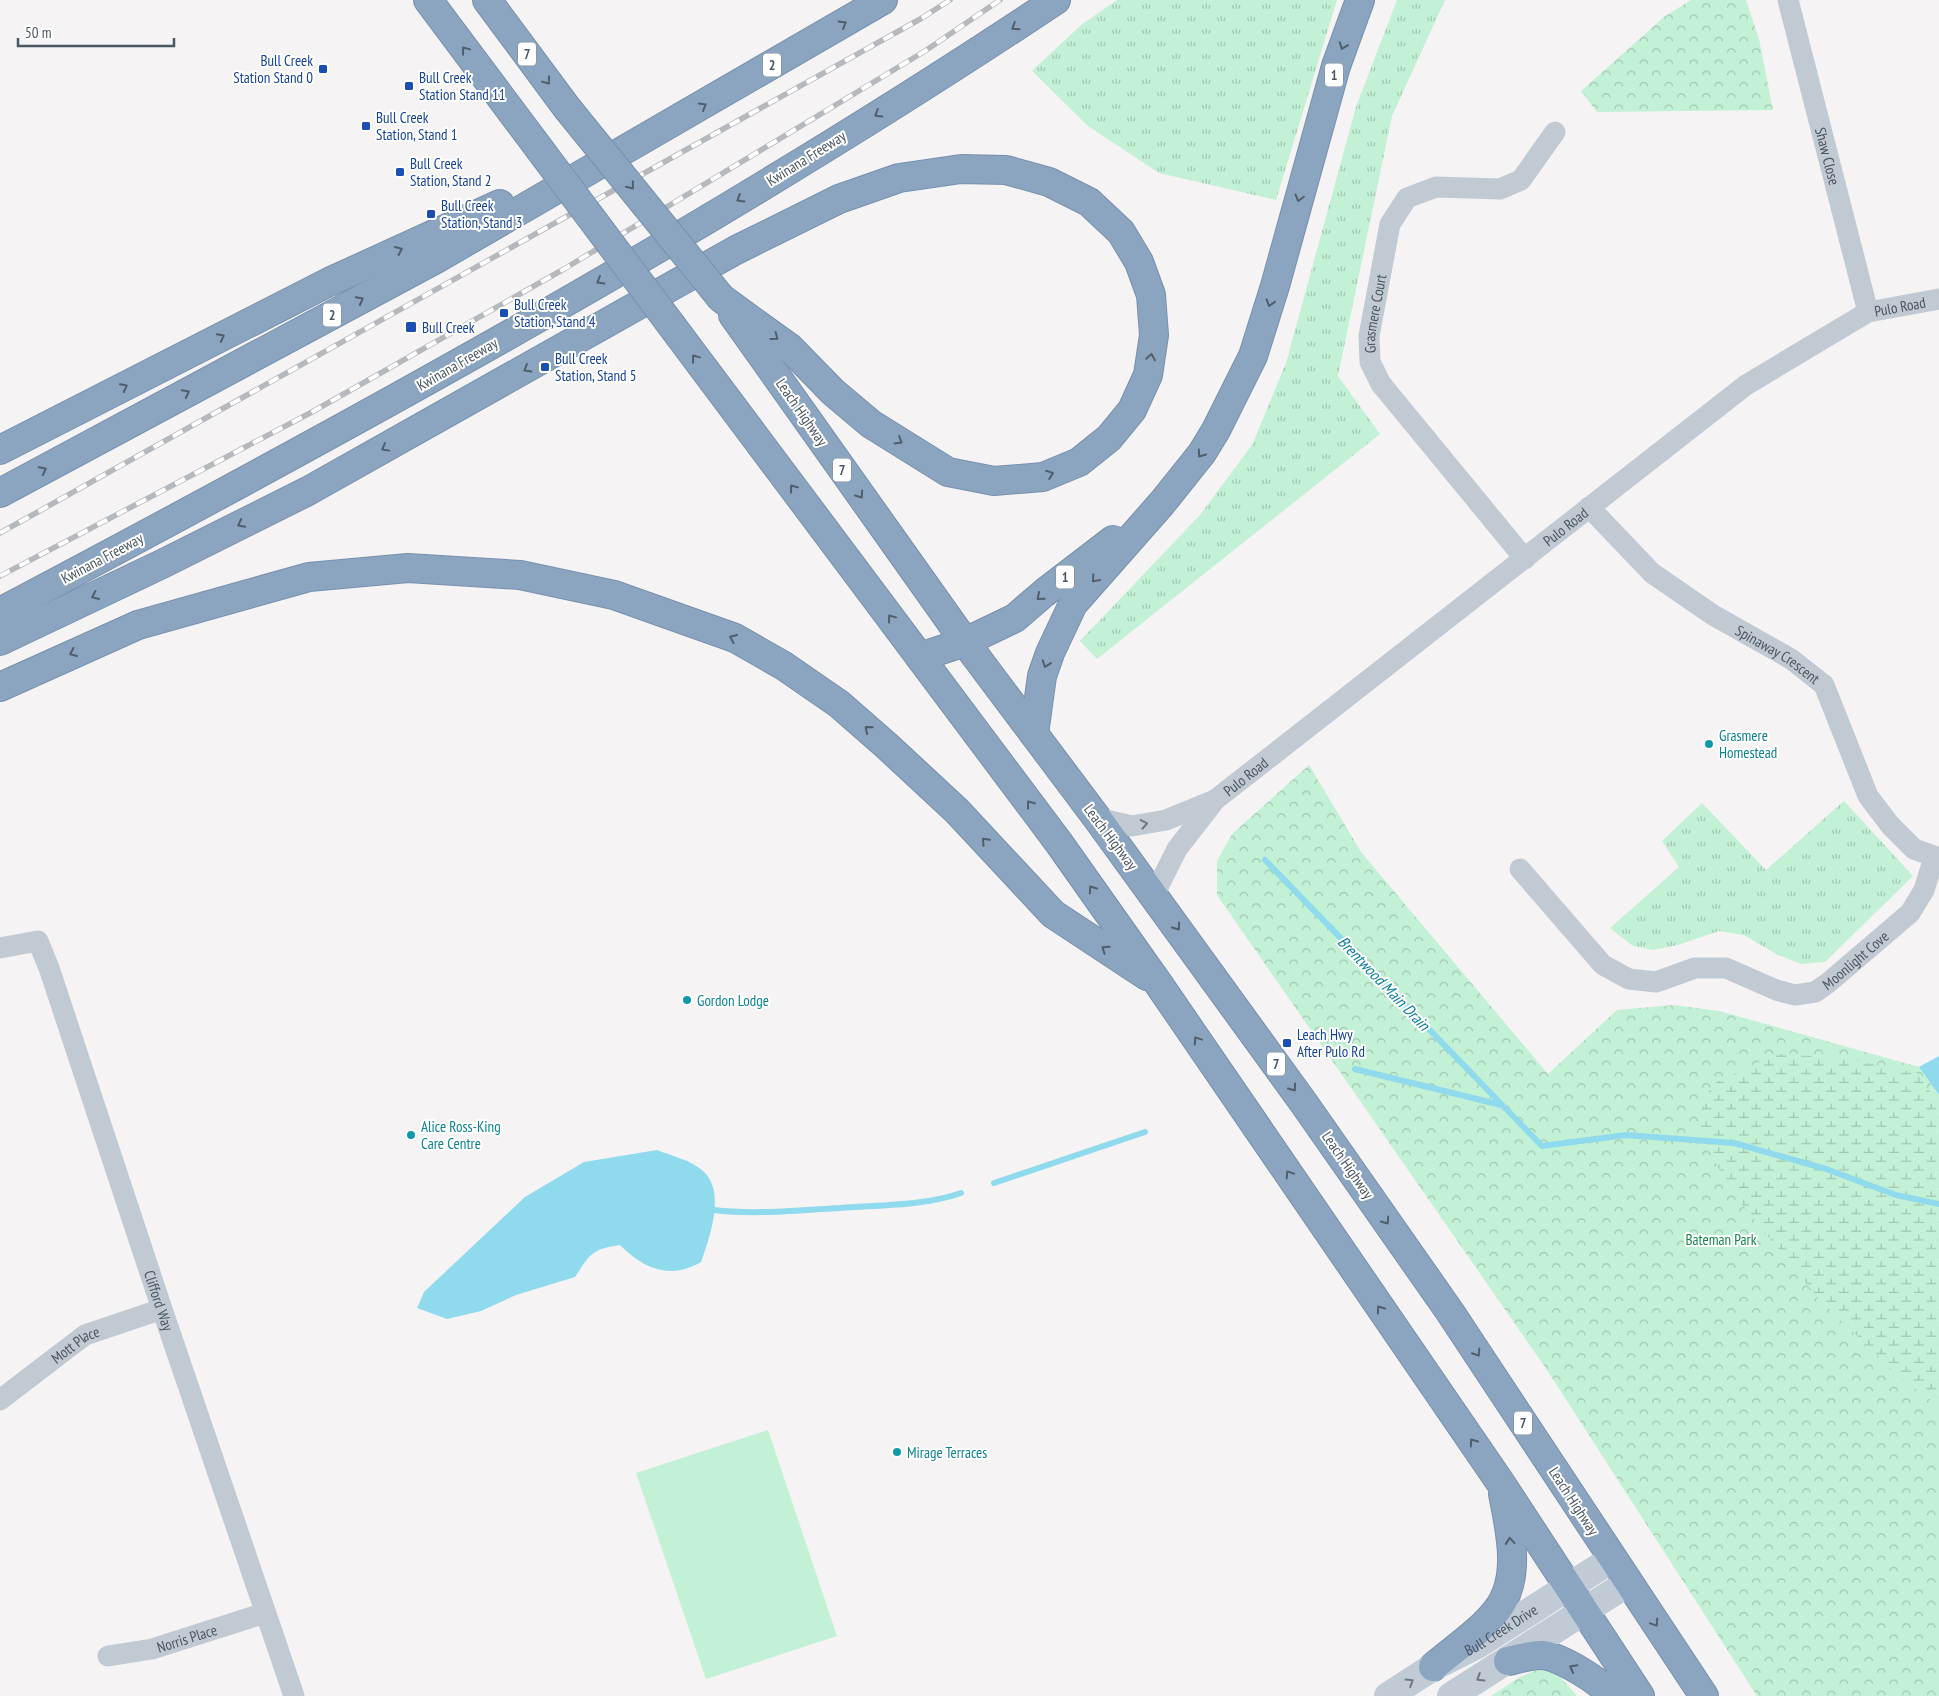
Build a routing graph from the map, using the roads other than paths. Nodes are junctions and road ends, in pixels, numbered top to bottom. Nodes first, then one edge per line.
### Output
1 (428, 0) edge
2 (487, 0) edge
3 (883, 0) edge
4 (1056, 0) edge
5 (1360, 0) edge
6 (1788, 0) edge
7 (661, 130) junction
8 (1554, 132) dead end
9 (721, 298) junction
10 (1939, 298) edge
11 (1868, 312) junction
12 (0, 450) edge
13 (0, 493) edge
14 (1162, 504) junction
15 (1590, 507) junction
16 (1525, 559) junction
17 (0, 612) edge
18 (0, 641) edge
19 (964, 642) junction
20 (920, 657) junction
21 (0, 687) edge
22 (1034, 734) junction
23 (1215, 800) junction
24 (1097, 818) junction
25 (1937, 858) edge
26 (1520, 869) dead end
27 (1154, 895) junction
28 (0, 948) edge
29 (1160, 986) junction
30 (162, 1309) junction
31 (0, 1400) edge
32 (1500, 1482) junction
33 (1612, 1559) junction
34 (1628, 1583) junction
35 (1570, 1587) junction
36 (1585, 1610) junction
37 (265, 1613) junction
38 (108, 1656) dead end
39 (1508, 1661) junction
40 (1433, 1667) junction
41 (294, 1696) edge
42 (1388, 1696) edge
43 (1451, 1696) edge
44 (1613, 1696) edge
45 (1640, 1696) edge
46 (1704, 1696) edge

20 -> 1 highway, bridge
2 -> 9 highway, Leach Highway / 7, bridge
7 -> 3 highway, 2
4 -> 17 highway, Kwinana Freeway
5 -> 14 highway, 1
6 - 11 street, Shaw Close
12 -> 7 highway
13 -> 7 highway, 2
8 - 16 street, Grasmere Court
9 -> 18 highway
9 -> 19 highway, Leach Highway / 7
10 - 11 street, Pulo Road
11 - 15 street, Pulo Road
14 -> 19 highway, 1
14 -> 22 highway
15 - 16 street, Pulo Road
15 - 25 street, Spinaway Crescent
16 - 23 street, Pulo Road
19 - 20 highway, 1
19 - 22 highway, Leach Highway / 7
29 -> 20 highway
29 -> 21 highway
22 - 24 highway, Leach Highway / 7
24 -> 23 street, Pulo Road
23 - 27 street, Pulo Road
24 - 27 highway, Leach Highway / 7
25 - 26 street, Moonlight Cove
27 -> 33 highway, Leach Highway / 7
28 - 30 street, Clifford Way
32 -> 29 highway
30 - 31 street, Mott Place
30 - 37 street, Clifford Way
32 - 35 highway
40 -> 32 highway
33 - 34 highway, Leach Highway / 7
33 - 35 main road, Bull Creek Drive
34 - 36 main road, Bull Creek Drive
34 -> 46 highway, Leach Highway / 7
35 - 36 highway
35 - 40 main road, Bull Creek Drive
36 - 39 main road, Bull Creek Drive
36 - 45 highway
37 - 38 street, Norris Place
37 - 41 street, Clifford Way
39 -> 43 main road, Bull Creek Drive
44 -> 39 highway
42 -> 40 main road, Bull Creek Drive

